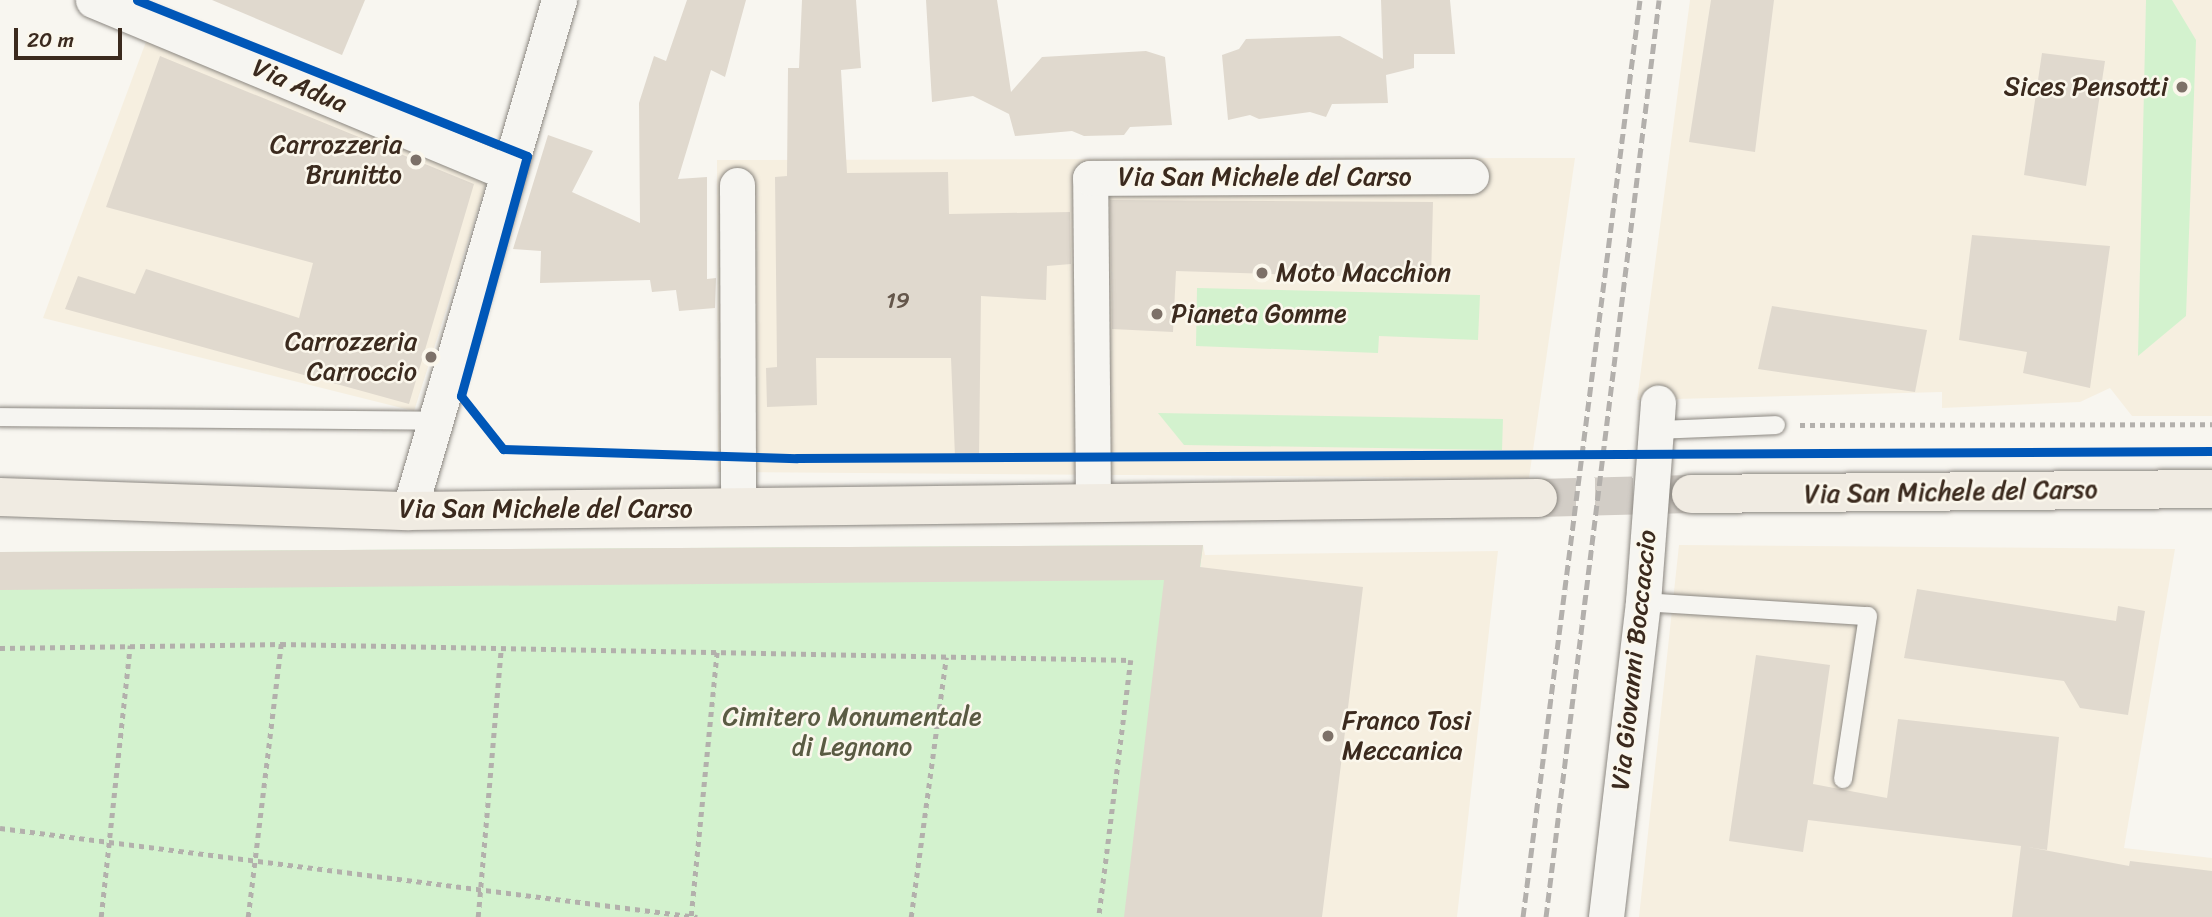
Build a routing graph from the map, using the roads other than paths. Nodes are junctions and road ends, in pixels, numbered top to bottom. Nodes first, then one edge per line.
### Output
1 (93, 0) edge
2 (559, 0) edge
3 (506, 172) junction
4 (1471, 176) dead end
5 (737, 185) dead end
6 (1658, 416) joint
7 (0, 417) edge
8 (434, 421) junction
9 (1776, 425) road end
10 (2212, 489) edge
11 (1690, 494) tunnel mouth
12 (0, 497) edge
13 (1538, 498) tunnel mouth
14 (1093, 503) junction
15 (738, 507) junction
16 (409, 511) junction
17 (1643, 601) junction
18 (1843, 779) dead end
19 (1606, 917) edge

1 - 3 street, Via Adua
2 - 3 street
3 - 8 street
4 - 14 street, Via San Michele del Carso
5 - 15 street
6 - 9 lane
6 - 17 street, Via Giovanni Boccaccio
7 - 8 lane
8 - 16 street
10 - 11 main road, Via San Michele del Carso
12 - 16 main road, Via San Michele del Carso
13 - 14 main road, Via San Michele del Carso
14 - 15 main road, Via San Michele del Carso
15 - 16 main road, Via San Michele del Carso
17 - 18 lane
17 - 19 street, Via Giovanni Boccaccio

